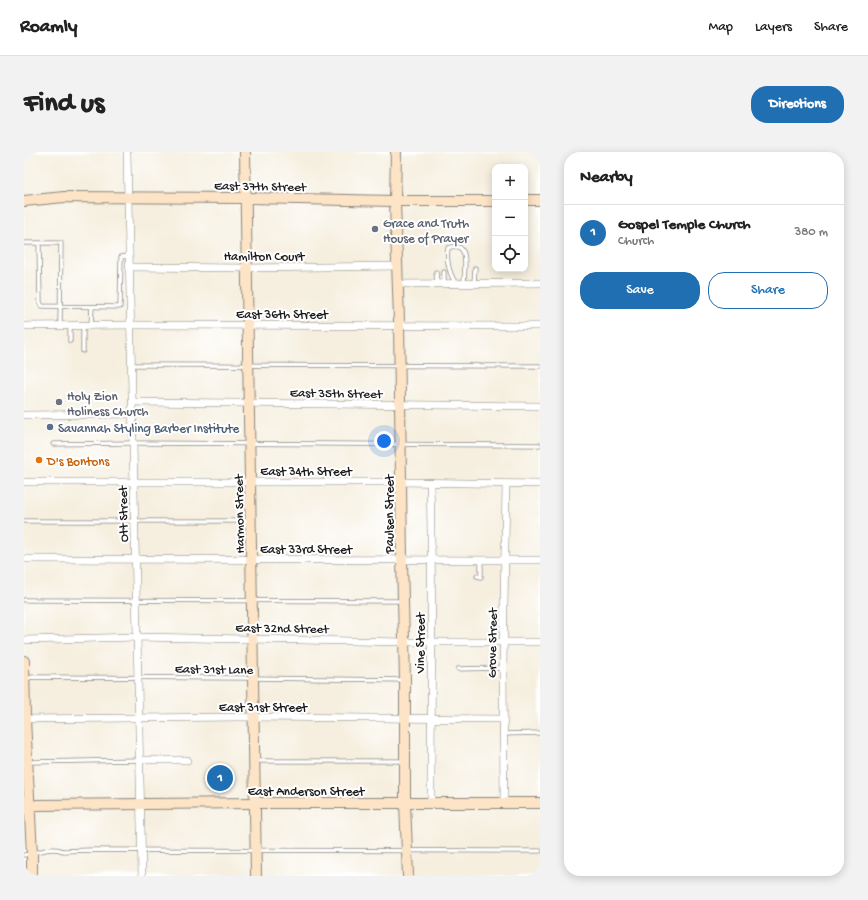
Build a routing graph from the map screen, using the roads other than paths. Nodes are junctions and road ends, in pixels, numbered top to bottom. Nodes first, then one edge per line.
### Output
1 (127, 152) edge
2 (245, 152) edge
3 (396, 152) edge
4 (128, 198) junction
5 (246, 198) junction
6 (492, 200) edge
7 (528, 200) edge
8 (540, 200) edge
9 (24, 201) edge
10 (395, 201) junction
11 (24, 243) edge
12 (39, 243) junction
13 (130, 256) junction
14 (398, 266) junction
15 (130, 267) junction
16 (247, 268) junction
17 (475, 268) dead end
18 (436, 272) dead end
19 (444, 272) dead end
20 (440, 283) junction
21 (455, 283) junction
22 (474, 283) junction
23 (540, 283) edge
24 (398, 284) junction
25 (464, 284) junction
26 (60, 306) junction
27 (92, 306) junction
28 (120, 307) junction
29 (130, 307) junction
30 (60, 325) junction
31 (70, 325) junction
32 (83, 325) junction
33 (91, 325) junction
34 (131, 325) junction
35 (248, 325) junction
36 (24, 326) edge
37 (399, 326) junction
38 (540, 326) edge
39 (70, 341) dead end
40 (83, 351) dead end
41 (132, 365) junction
42 (400, 365) junction
43 (249, 366) junction
44 (540, 366) edge
45 (133, 402) junction
46 (249, 403) junction
47 (400, 405) junction
48 (540, 406) edge
49 (132, 414) junction
50 (24, 415) edge
51 (133, 443) junction
52 (53, 444) dead end
53 (250, 444) junction
54 (401, 444) junction
55 (540, 445) edge
56 (24, 482) edge
57 (134, 482) junction
58 (250, 482) junction
59 (402, 482) junction
60 (430, 482) junction
61 (506, 484) junction
62 (540, 484) edge
63 (135, 520) junction
64 (24, 521) edge
65 (251, 521) junction
66 (24, 559) edge
67 (135, 559) junction
68 (251, 560) junction
69 (432, 560) junction
70 (481, 560) junction
71 (505, 560) junction
72 (540, 560) edge
73 (402, 561) junction
74 (478, 576) dead end
75 (24, 600) edge
76 (136, 600) junction
77 (252, 601) junction
78 (404, 601) junction
79 (137, 638) junction
80 (253, 638) junction
81 (24, 640) edge
82 (431, 641) junction
83 (404, 642) junction
84 (504, 642) junction
85 (540, 642) edge
86 (24, 661) edge
87 (503, 668) junction
88 (458, 669) dead end
89 (138, 677) junction
90 (254, 678) junction
91 (24, 680) edge
92 (405, 680) junction
93 (254, 717) junction
94 (139, 718) junction
95 (405, 718) junction
96 (25, 719) edge
97 (431, 719) junction
98 (503, 719) junction
99 (540, 733) edge
100 (503, 734) junction
101 (140, 760) junction
102 (187, 760) dead end
103 (254, 761) junction
104 (406, 761) junction
105 (26, 763) edge
106 (256, 803) junction
107 (406, 803) junction
108 (504, 803) junction
109 (540, 803) edge
110 (140, 804) junction
111 (431, 804) junction
112 (27, 808) edge
113 (141, 850) junction
114 (256, 850) junction
115 (407, 850) junction
116 (540, 851) edge
117 (28, 855) edge
118 (32, 876) edge
119 (142, 876) edge
120 (256, 876) edge
121 (408, 876) edge

1 - 4 street, Ott Street
2 - 5 main road, Harmon Street
3 - 10 main road, Paulsen Street
4 - 5 main road, East 37th Street
4 - 9 main road, East 37th Street
4 - 13 street, Ott Street
5 - 10 main road, East 37th Street
5 - 16 main road, Harmon Street
6 - 10 main road, East 37th Street
7 - 8 main road
10 - 14 main road, Paulsen Street
11 - 12 lane
12 - 26 lane
12 - 26 lane
13 - 15 street, Ott Street
13 - 28 lane
14 - 16 street, Hamilton Court
14 - 24 main road, Paulsen Street
15 - 16 street, Hamilton Court
15 - 29 street, Ott Street
16 - 35 main road, Harmon Street
17 - 22 lane
18 - 20 lane
19 - 20 lane
20 - 21 street
20 - 24 street
21 - 25 street
21 - 25 lane
22 - 23 street
22 - 25 street
24 - 37 main road, Paulsen Street
26 - 27 lane
26 - 30 lane
27 - 28 lane
27 - 33 lane
28 - 29 lane
29 - 34 street, Ott Street
30 - 31 street, East 36th Street
30 - 36 street, East 36th Street
31 - 32 street, East 36th Street
31 - 39 lane
32 - 33 street, East 36th Street
32 - 40 lane
33 - 34 street, East 36th Street
34 - 35 street, East 36th Street
34 - 41 street, Ott Street
35 - 37 street, East 36th Street
35 - 43 main road, Harmon Street
37 - 38 street, East 36th Street
37 - 42 main road, Paulsen Street
41 - 43 lane
41 - 45 street, Ott Street
42 - 43 lane
42 - 44 lane
42 - 47 main road, Paulsen Street
43 - 46 main road, Harmon Street
45 - 46 street, East 35th Street
45 - 49 street, Ott Street
46 - 47 street, East 35th Street
46 - 53 main road, Harmon Street
47 - 48 street, East 35th Street
47 - 54 main road, Paulsen Street
49 - 50 street
49 - 51 street, Ott Street
51 - 52 lane
51 - 53 lane
51 - 57 street, Ott Street
53 - 54 lane
53 - 58 main road, Harmon Street
54 - 55 lane
54 - 59 main road, Paulsen Street
56 - 57 street, East 34th Street
57 - 58 street, East 34th Street
57 - 63 street, Ott Street
58 - 59 street, East 34th Street
58 - 65 main road, Harmon Street
59 - 60 street, East 34th Street
59 - 73 main road, Paulsen Street
60 - 61 street, East 34th Street
60 - 69 street, Vine Street
61 - 62 street, East 34th Street
61 - 71 street, Grove Street
63 - 64 lane
63 - 65 lane
63 - 67 street, Ott Street
65 - 68 main road, Harmon Street
66 - 67 street, East 33rd Street
67 - 68 street, East 33rd Street
67 - 76 street, Ott Street
68 - 73 street, East 33rd Street
68 - 77 main road, Harmon Street
69 - 70 street, East 33rd Street
69 - 73 street, East 33rd Street
69 - 82 street, Vine Street
70 - 71 street, East 33rd Street
70 - 74 lane
71 - 72 street, East 33rd Street
71 - 84 street, Grove Street
73 - 78 main road, Paulsen Street
75 - 76 lane
76 - 77 lane
76 - 79 street, Ott Street
77 - 78 lane
77 - 80 main road, Harmon Street
78 - 83 main road, Paulsen Street
79 - 80 street, East 32nd Street
79 - 81 street, East 32nd Street
79 - 89 street, Ott Street
80 - 83 street, East 32nd Street
80 - 90 main road, Harmon Street
82 - 83 street, East 32nd Street
82 - 84 street, East 32nd Street
82 - 97 street, Vine Street
83 - 92 main road, Paulsen Street
84 - 85 street, East 32nd Street
84 - 87 street, Grove Street
86 - 91 main road
87 - 88 lane
87 - 98 street, Grove Street
89 - 90 lane, East 31st Lane
89 - 91 lane, East 31st Lane
89 - 94 street, Ott Street
90 - 92 lane, East 31st Lane
90 - 93 main road, Harmon Street
91 - 96 main road
92 - 95 main road, Paulsen Street
93 - 94 street, East 31st Street
93 - 95 street, East 31st Street
93 - 103 main road, Harmon Street
94 - 96 street, East 31st Street
94 - 101 street, Ott Street
95 - 97 street, East 31st Street
95 - 104 main road, Paulsen Street
96 - 105 main road
97 - 98 street, East 31st Street
97 - 111 street, Vine Street
98 - 100 street, Grove Street
99 - 100 lane
100 - 108 street, Grove Street
101 - 102 street
101 - 105 lane
101 - 110 street, Ott Street
103 - 104 lane
103 - 106 main road, Harmon Street
104 - 107 main road, Paulsen Street
105 - 112 main road
106 - 107 main road, East Anderson Street
106 - 110 main road, East Anderson Street
106 - 114 main road, Harmon Street
107 - 111 main road, East Anderson Street
107 - 115 main road, Paulsen Street
108 - 109 main road, East Anderson Street
108 - 111 main road, East Anderson Street
110 - 112 main road, East Anderson Street
110 - 113 street, Ott Street
112 - 117 main road
113 - 114 lane
113 - 117 lane
113 - 119 street, Ott Street
114 - 115 lane
114 - 120 main road, Harmon Street
115 - 116 lane
115 - 121 main road, Paulsen Street
117 - 118 main road

